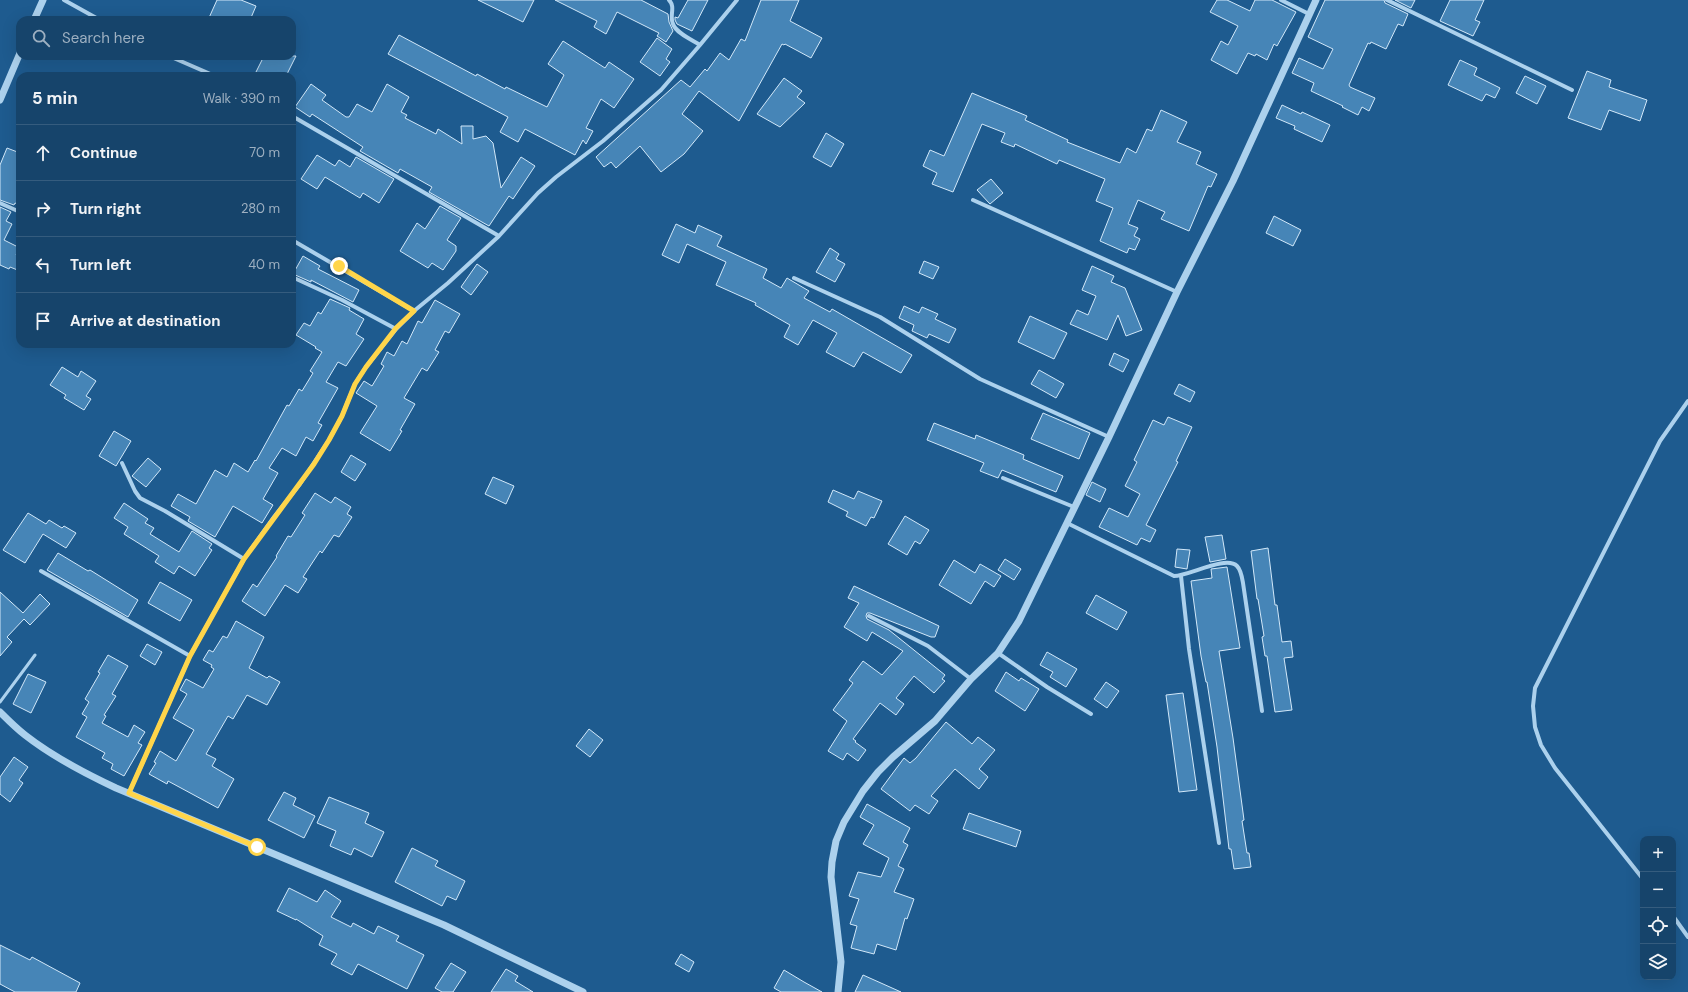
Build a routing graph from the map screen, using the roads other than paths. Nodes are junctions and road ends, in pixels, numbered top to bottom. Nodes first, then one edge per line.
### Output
1 (43, 0) edge
2 (64, 0) edge
3 (669, 0) edge
4 (737, 0) edge
5 (1281, 0) edge
6 (1316, 0) edge
7 (1387, 0) edge
8 (1309, 14) junction
9 (36, 16) edge
10 (93, 16) edge
11 (700, 45) junction
12 (17, 60) edge
13 (178, 60) edge
14 (206, 72) edge
15 (1572, 90) dead end
16 (0, 100) edge
17 (296, 118) edge
18 (974, 200) dead end
19 (0, 203) edge
20 (16, 210) edge
21 (499, 236) junction
22 (296, 242) edge
23 (794, 278) dead end
24 (296, 279) edge
25 (1177, 292) junction
26 (414, 311) junction
27 (396, 328) junction
28 (1688, 401) edge
29 (1109, 437) junction
30 (122, 463) dead end
31 (1003, 478) dead end
32 (1074, 507) junction
33 (1066, 522) junction
34 (244, 559) junction
35 (41, 571) dead end
36 (1181, 576) junction
37 (869, 616) dead end
38 (998, 653) junction
39 (35, 655) dead end
40 (190, 656) junction
41 (971, 679) junction
42 (0, 702) edge
43 (1262, 711) dead end
44 (0, 712) edge
45 (1091, 714) dead end
46 (129, 793) junction
47 (1219, 843) dead end
48 (1640, 875) edge
49 (1676, 920) edge
50 (1688, 937) edge
51 (583, 992) edge
52 (838, 992) edge

1 - 9 street
2 - 10 street
3 - 11 street
4 - 11 street
5 - 8 street
6 - 8 street
7 - 15 street
8 - 25 street
11 - 21 street
12 - 16 street
13 - 14 street
17 - 21 street
18 - 25 street
19 - 20 street
21 - 26 street
22 - 26 street
23 - 29 street
24 - 27 street
25 - 29 street
26 - 27 street
27 - 34 street
28 - 48 street
29 - 32 street
30 - 34 street
31 - 32 street
32 - 33 street
33 - 36 street
33 - 38 street
34 - 40 street
35 - 40 street
36 - 43 street
36 - 47 street
37 - 41 street
38 - 41 street
38 - 45 street
39 - 42 lane
40 - 46 street
41 - 52 street
44 - 46 street
46 - 51 street
49 - 50 street

